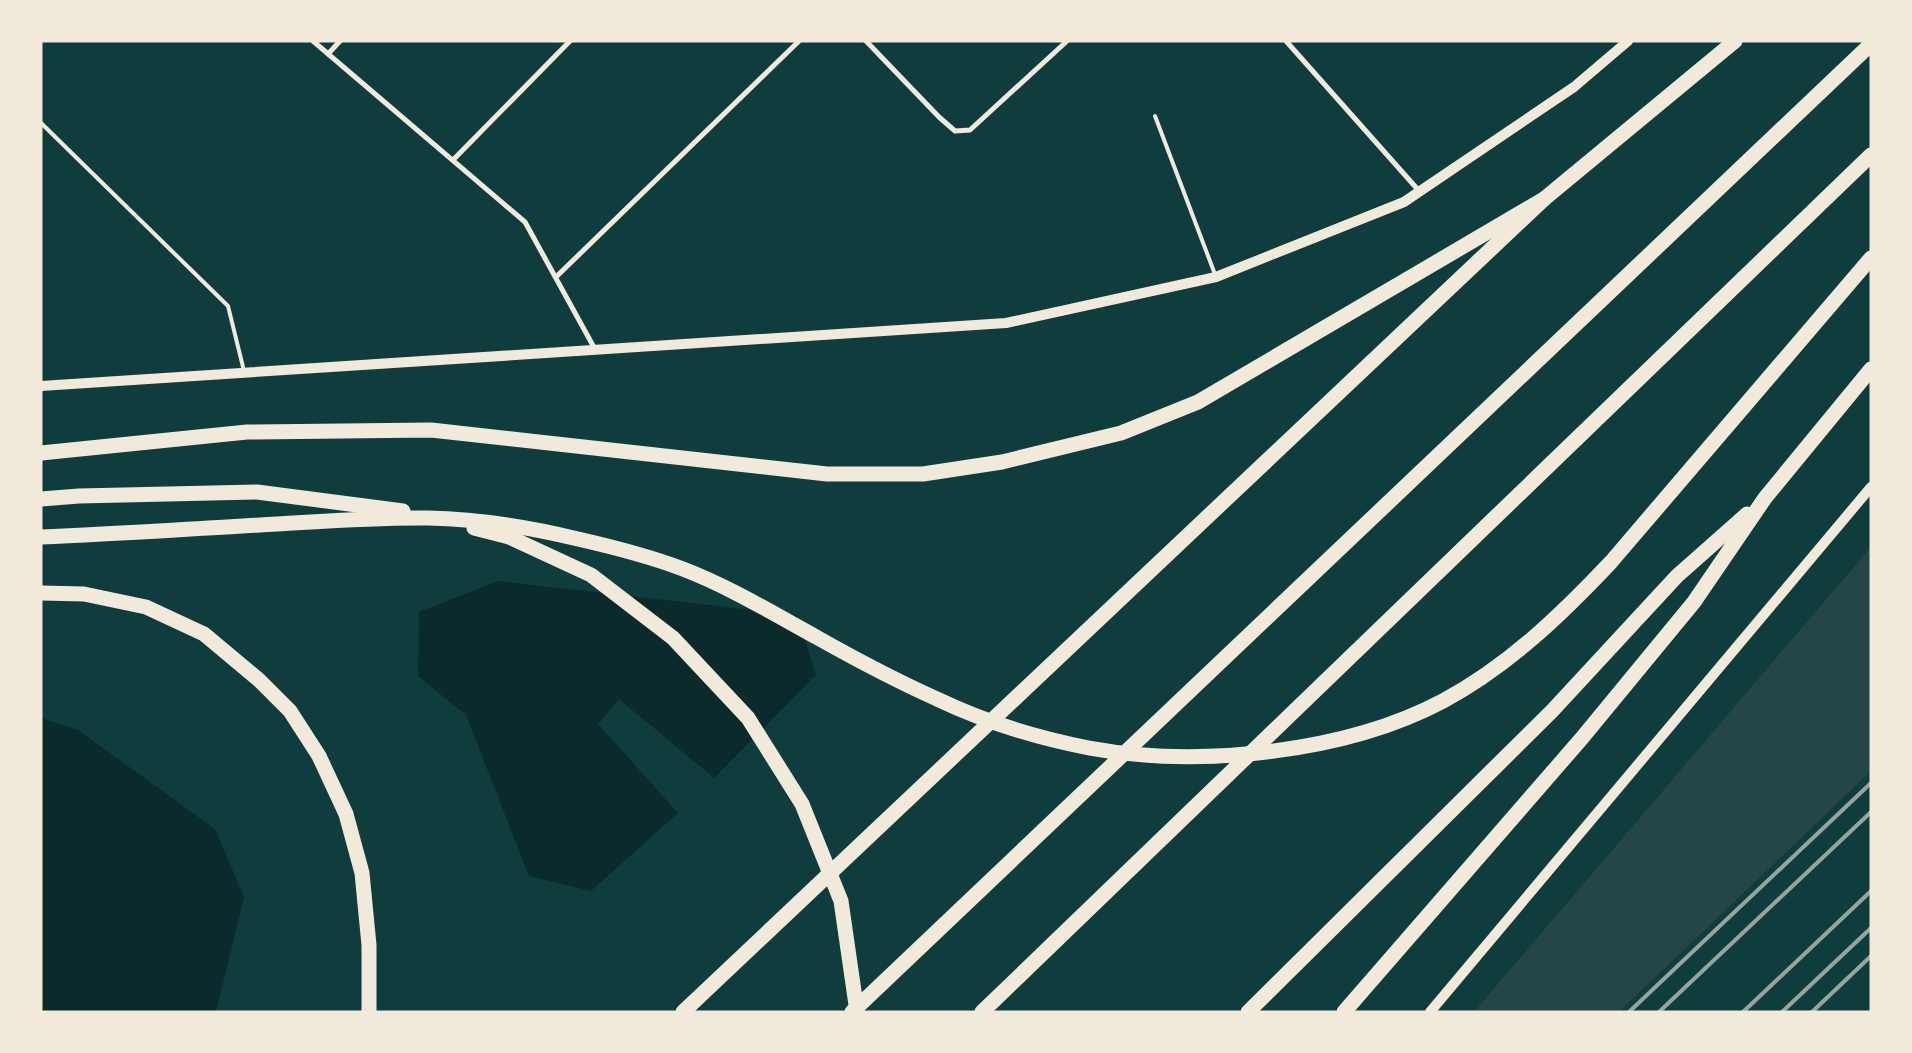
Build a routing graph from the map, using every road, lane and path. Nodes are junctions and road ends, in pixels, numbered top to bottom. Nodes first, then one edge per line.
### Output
1 (313, 41) edge
2 (340, 41) edge
3 (570, 41) edge
4 (799, 41) edge
5 (866, 41) edge
6 (1067, 41) edge
7 (1286, 41) edge
8 (1628, 41) edge
9 (1734, 41) edge
10 (1871, 44) edge
11 (328, 54) junction
12 (1156, 116) dead end
13 (41, 123) edge
14 (1871, 155) edge
15 (453, 160) junction
16 (1420, 192) junction
17 (1544, 199) junction
18 (1871, 258) edge
19 (1216, 276) junction
20 (556, 277) junction
21 (596, 351) junction
22 (1871, 369) edge
23 (244, 373) junction
24 (41, 386) edge
25 (41, 453) edge
26 (1871, 487) edge
27 (1765, 498) junction
28 (41, 499) edge
29 (41, 537) edge
30 (41, 593) edge
31 (369, 1012) edge
32 (683, 1012) edge
33 (852, 1012) edge
34 (857, 1012) edge
35 (982, 1012) edge
36 (1248, 1012) edge
37 (1344, 1012) edge
38 (1430, 1012) edge

1 - 11 street
2 - 11 street
3 - 15 street
4 - 20 street
5 - 6 street
7 - 16 street
8 - 16 main road
9 - 17 highway
10 - 33 highway
11 - 15 street
12 - 19 lane
13 - 23 lane
14 - 35 highway
15 - 20 street
16 - 19 main road
17 - 25 highway
17 - 32 highway
18 - 29 highway
19 - 21 main road
20 - 21 street
21 - 23 main road
22 - 27 highway
23 - 24 main road
26 - 38 main road
27 - 36 highway
27 - 37 highway
28 - 34 highway
30 - 31 highway

